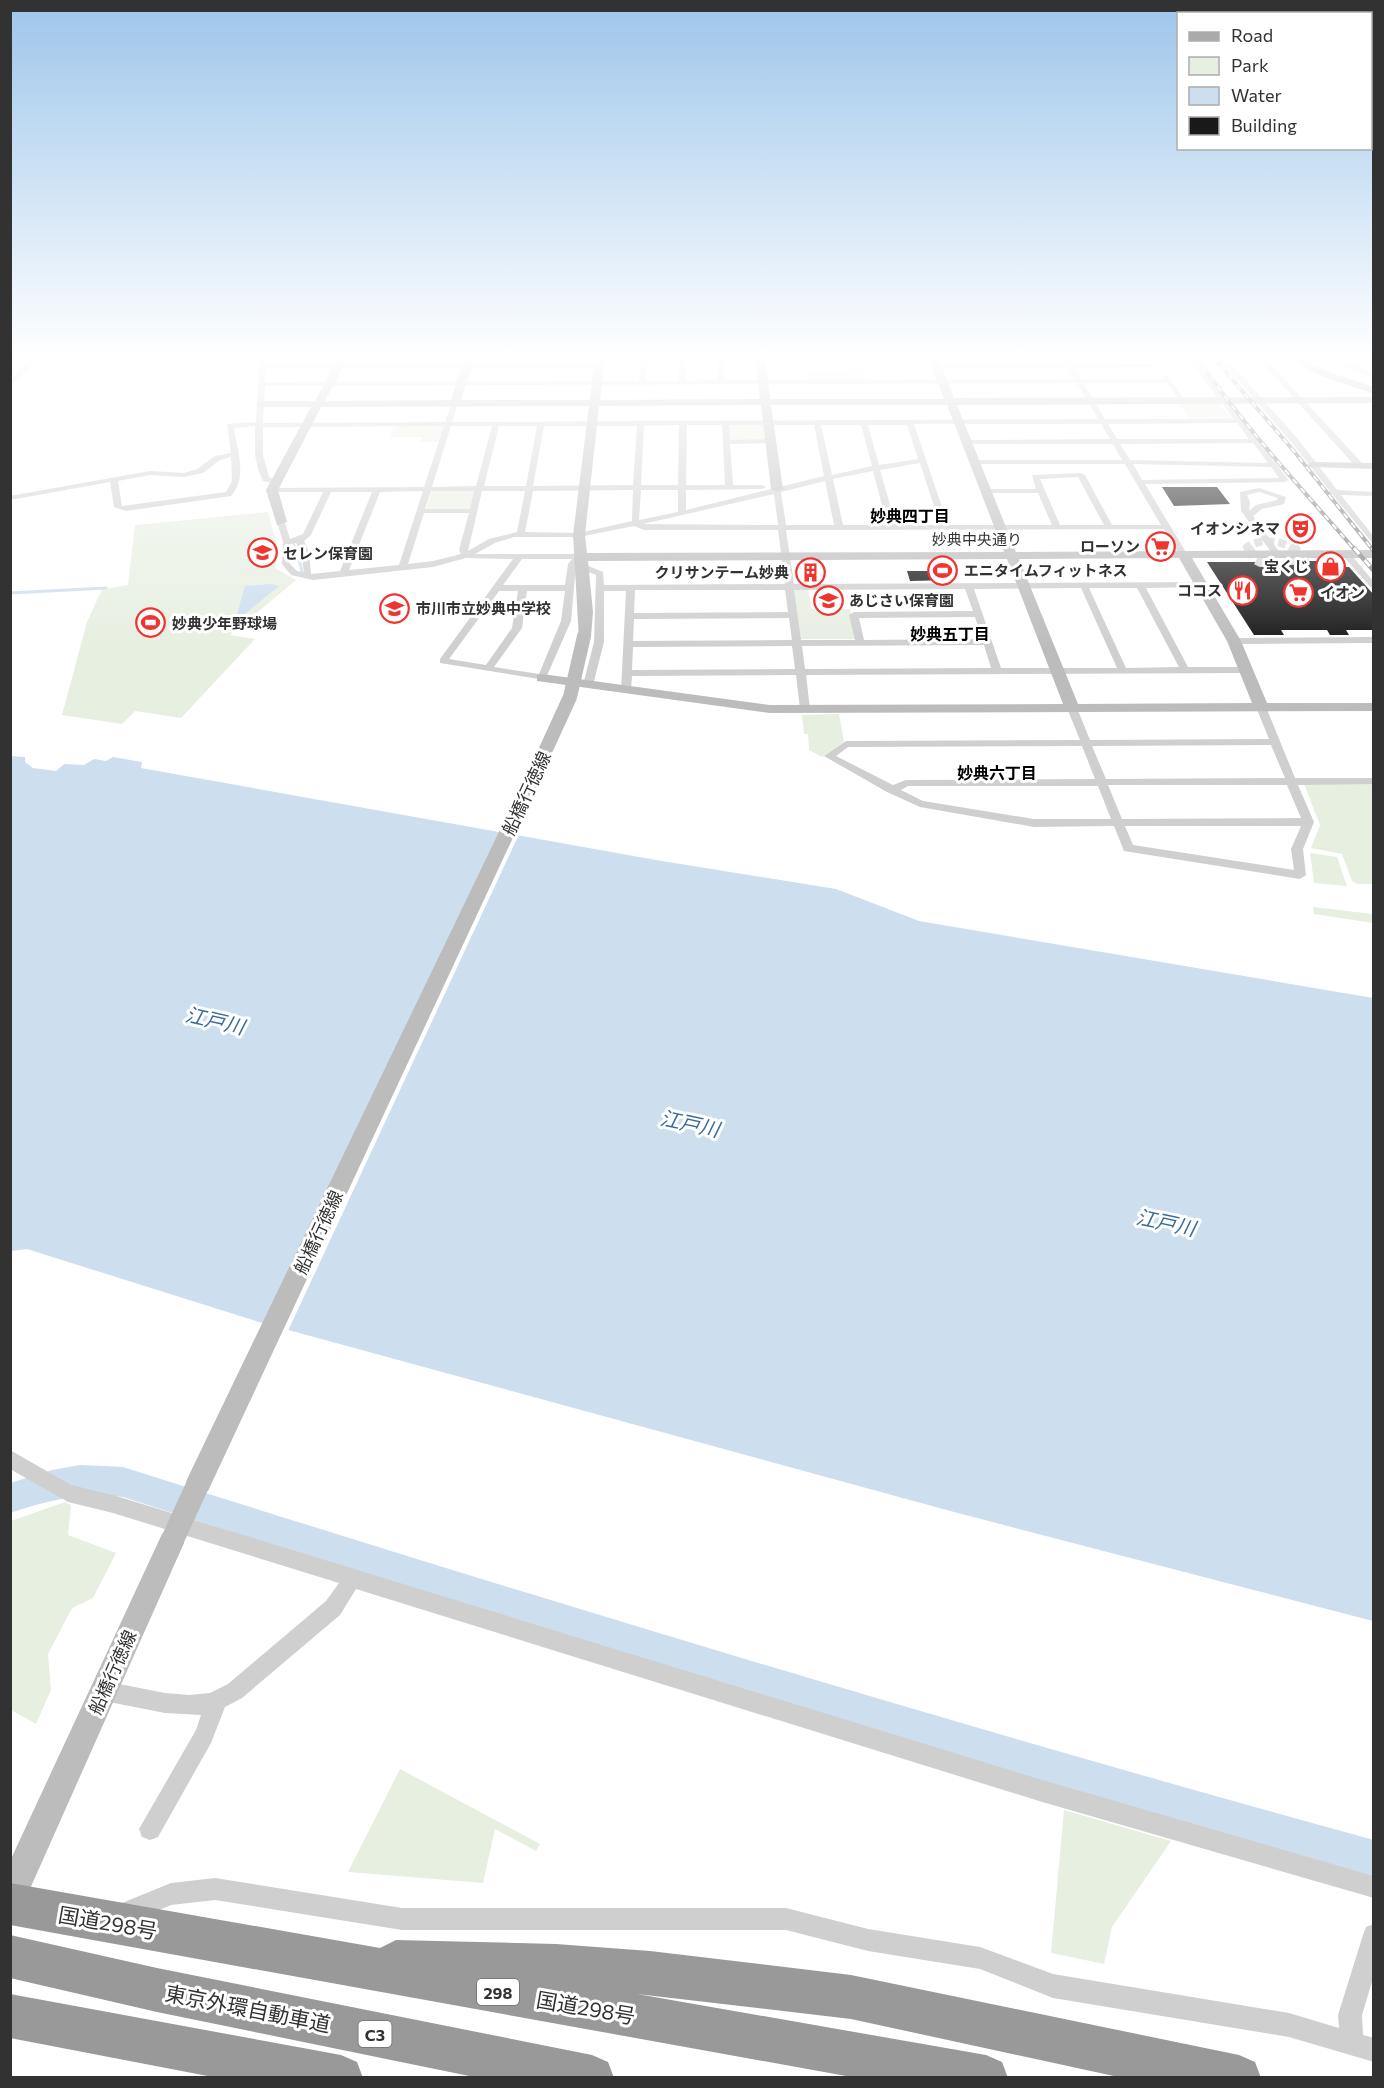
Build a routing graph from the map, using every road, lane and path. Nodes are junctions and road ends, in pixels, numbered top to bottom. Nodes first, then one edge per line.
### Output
1 (260, 454) edge
2 (291, 454) edge
3 (439, 454) edge
4 (488, 454) edge
5 (535, 454) edge
6 (589, 454) edge
7 (639, 454) edge
8 (683, 454) edge
9 (727, 454) edge
10 (773, 454) edge
11 (823, 454) edge
12 (872, 454) edge
13 (921, 454) edge
14 (972, 454) edge
15 (1123, 454) edge
16 (1265, 454) edge
17 (1304, 454) edge
18 (1350, 454) edge
19 (232, 455) joint
20 (923, 460) junction
21 (975, 462) junction
22 (1127, 462) junction
23 (1274, 465) junction
24 (1312, 465) junction
25 (1359, 465) junction
26 (1374, 466) edge
27 (876, 468) junction
28 (828, 478) junction
29 (114, 480) junction
30 (1140, 482) junction
31 (274, 486) junction
32 (529, 488) junction
33 (585, 488) junction
34 (637, 488) junction
35 (683, 488) junction
36 (729, 488) junction
37 (777, 488) junction
38 (328, 489) junction
39 (377, 489) junction
40 (428, 489) junction
41 (479, 489) junction
42 (986, 491) junction
43 (1039, 491) junction
44 (1332, 492) junction
45 (1374, 494) edge
46 (10, 498) edge
47 (1244, 498) junction
48 (1267, 505) junction
49 (420, 511) junction
50 (473, 511) junction
51 (682, 514) junction
52 (731, 515) junction
53 (1249, 516) junction
54 (281, 522) joint
55 (636, 524) junction
56 (892, 527) junction
57 (945, 527) junction
58 (1000, 527) junction
59 (1056, 527) junction
60 (1109, 527) junction
61 (1167, 527) junction
62 (782, 528) junction
63 (838, 528) junction
64 (524, 532) junction
65 (576, 532) junction
66 (299, 540) junction
67 (287, 542) junction
68 (1374, 543) edge
69 (1183, 554) junction
70 (1277, 554) junction
71 (1346, 554) junction
72 (1374, 554) edge
73 (1011, 555) junction
74 (466, 556) junction
75 (786, 556) junction
76 (519, 557) junction
77 (580, 562) junction
78 (402, 568) junction
79 (308, 572) dead end
80 (343, 575) junction
81 (1140, 585) junction
82 (1201, 585) junction
83 (969, 586) junction
84 (1023, 586) junction
85 (1084, 586) junction
86 (789, 587) junction
87 (496, 588) junction
88 (523, 588) junction
89 (570, 588) junction
90 (599, 588) junction
91 (631, 588) junction
92 (1374, 588) edge
93 (978, 614) junction
94 (793, 615) junction
95 (630, 616) junction
96 (1374, 640) edge
97 (1234, 641) junction
98 (988, 642) junction
99 (797, 643) junction
100 (860, 643) junction
101 (629, 644) junction
102 (488, 669) junction
103 (1185, 670) junction
104 (1247, 670) junction
105 (997, 671) junction
106 (1057, 671) junction
107 (1123, 671) junction
108 (800, 672) junction
109 (628, 673) junction
110 (542, 678) junction
111 (588, 684) junction
112 (626, 690) junction
113 (1261, 707) junction
114 (1374, 707) edge
115 (1072, 708) junction
116 (806, 710) junction
117 (1276, 742) junction
118 (1086, 743) junction
119 (1291, 781) junction
120 (1374, 781) edge
121 (1101, 782) junction
122 (891, 790) junction
123 (1117, 822) junction
124 (1308, 822) junction
125 (10, 1459) edge
126 (351, 1579) junction
127 (104, 1691) junction
128 (217, 1700) junction
129 (150, 1828) dead end
130 (1374, 1887) edge
131 (10, 1898) edge
132 (10, 1904) edge
133 (100, 1922) junction
134 (1374, 1935) edge
135 (10, 1956) edge
136 (327, 1961) junction
137 (10, 2016) edge
138 (1363, 2047) edge
139 (341, 2078) edge
140 (592, 2078) edge
141 (986, 2078) edge
142 (1239, 2078) edge

1 - 31 street
2 - 31 street
3 - 40 street
4 - 41 street
5 - 32 street
6 - 33 street, 船橋行徳線
7 - 34 street
8 - 35 street
9 - 36 street
10 - 37 street
11 - 28 street
12 - 27 street
13 - 20 street
14 - 21 street
15 - 22 street
16 - 23 street
17 - 24 street
18 - 25 street
19 - 29 street
19 - 29 street
20 - 27 street
20 - 57 street
21 - 22 street
21 - 42 street
22 - 23 street
22 - 30 street
23 - 30 street
24 - 25 street
24 - 44 street
25 - 26 street
27 - 28 street
27 - 56 street
28 - 37 street
28 - 63 street
29 - 46 street
30 - 61 street
31 - 38 street
31 - 54 street
32 - 33 street
32 - 41 street
32 - 64 street
33 - 34 street
33 - 65 street, 船橋行徳線
34 - 35 street
34 - 55 street
35 - 36 street
35 - 51 street
36 - 37 street
37 - 52 street
37 - 62 street
38 - 39 street
38 - 66 street
39 - 40 street
39 - 80 street
40 - 41 street
40 - 49 street
41 - 50 street
42 - 43 street
42 - 58 street
43 - 59 street
43 - 60 street
44 - 45 street
44 - 68 street
47 - 48 street
47 - 48 street
47 - 53 street
48 - 53 street
49 - 50 street
49 - 78 street
50 - 74 street
51 - 52 street
51 - 55 street
52 - 55 street
52 - 62 street
53 - 70 street
54 - 67 street
55 - 65 street
56 - 57 street
56 - 63 street
57 - 58 street
58 - 59 street
58 - 73 street
59 - 60 street
60 - 61 street
61 - 69 street
62 - 63 street
62 - 75 street
64 - 65 street
64 - 74 street
65 - 77 street, 船橋行徳線
66 - 67 street
66 - 79 street
67 - 80 street
69 - 70 street, 妙典中央通り
69 - 73 street, 妙典中央通り
69 - 82 street
70 - 71 street, 妙典中央通り
71 - 72 street, 妙典中央通り
71 - 92 street
73 - 75 street, 妙典中央通り
73 - 84 street
74 - 76 street
74 - 78 street
75 - 77 street, 妙典中央通り
75 - 86 street
76 - 77 street
76 - 87 street
77 - 89 street
77 - 90 street
77 - 127 street, 船橋行徳線, bridge
78 - 80 street
81 - 82 street
81 - 85 street
81 - 103 street
82 - 97 street
83 - 84 street
83 - 86 street
83 - 93 street
84 - 85 street
84 - 106 street
85 - 107 street
86 - 91 street
86 - 94 street
87 - 88 street
87 - 102 street
88 - 89 street
88 - 102 street
89 - 110 street
90 - 91 street
90 - 111 street
91 - 95 street
93 - 98 street
93 - 100 street
94 - 95 street
94 - 99 street
95 - 101 street
96 - 97 street
97 - 104 street
98 - 100 street
98 - 105 street
99 - 100 street
99 - 101 street
99 - 108 street
101 - 109 street
102 - 110 street
103 - 104 street
103 - 107 street
104 - 113 street
105 - 106 street
105 - 108 street
106 - 107 street
106 - 115 street
108 - 109 street
108 - 116 street
109 - 112 street
110 - 111 street
111 - 112 street
112 - 116 street
113 - 114 street
113 - 115 street
113 - 117 street
115 - 116 street
115 - 118 street
117 - 118 street
117 - 119 street
118 - 121 street
118 - 122 street
119 - 120 street
119 - 121 street
119 - 124 street
121 - 122 street
121 - 123 street
122 - 123 street
123 - 124 street
123 - 124 street
125 - 126 street
126 - 128 street
126 - 130 street
127 - 128 street
127 - 131 street, 船橋行徳線
128 - 129 street
132 - 133 highway, 国道298号 / 298
133 - 136 highway, 国道298号 / 298
133 - 138 street
134 - 138 street
135 - 140 highway, 東京外環自動車道 / C3
136 - 141 highway, 国道298号 / 298
136 - 142 highway
137 - 139 highway

